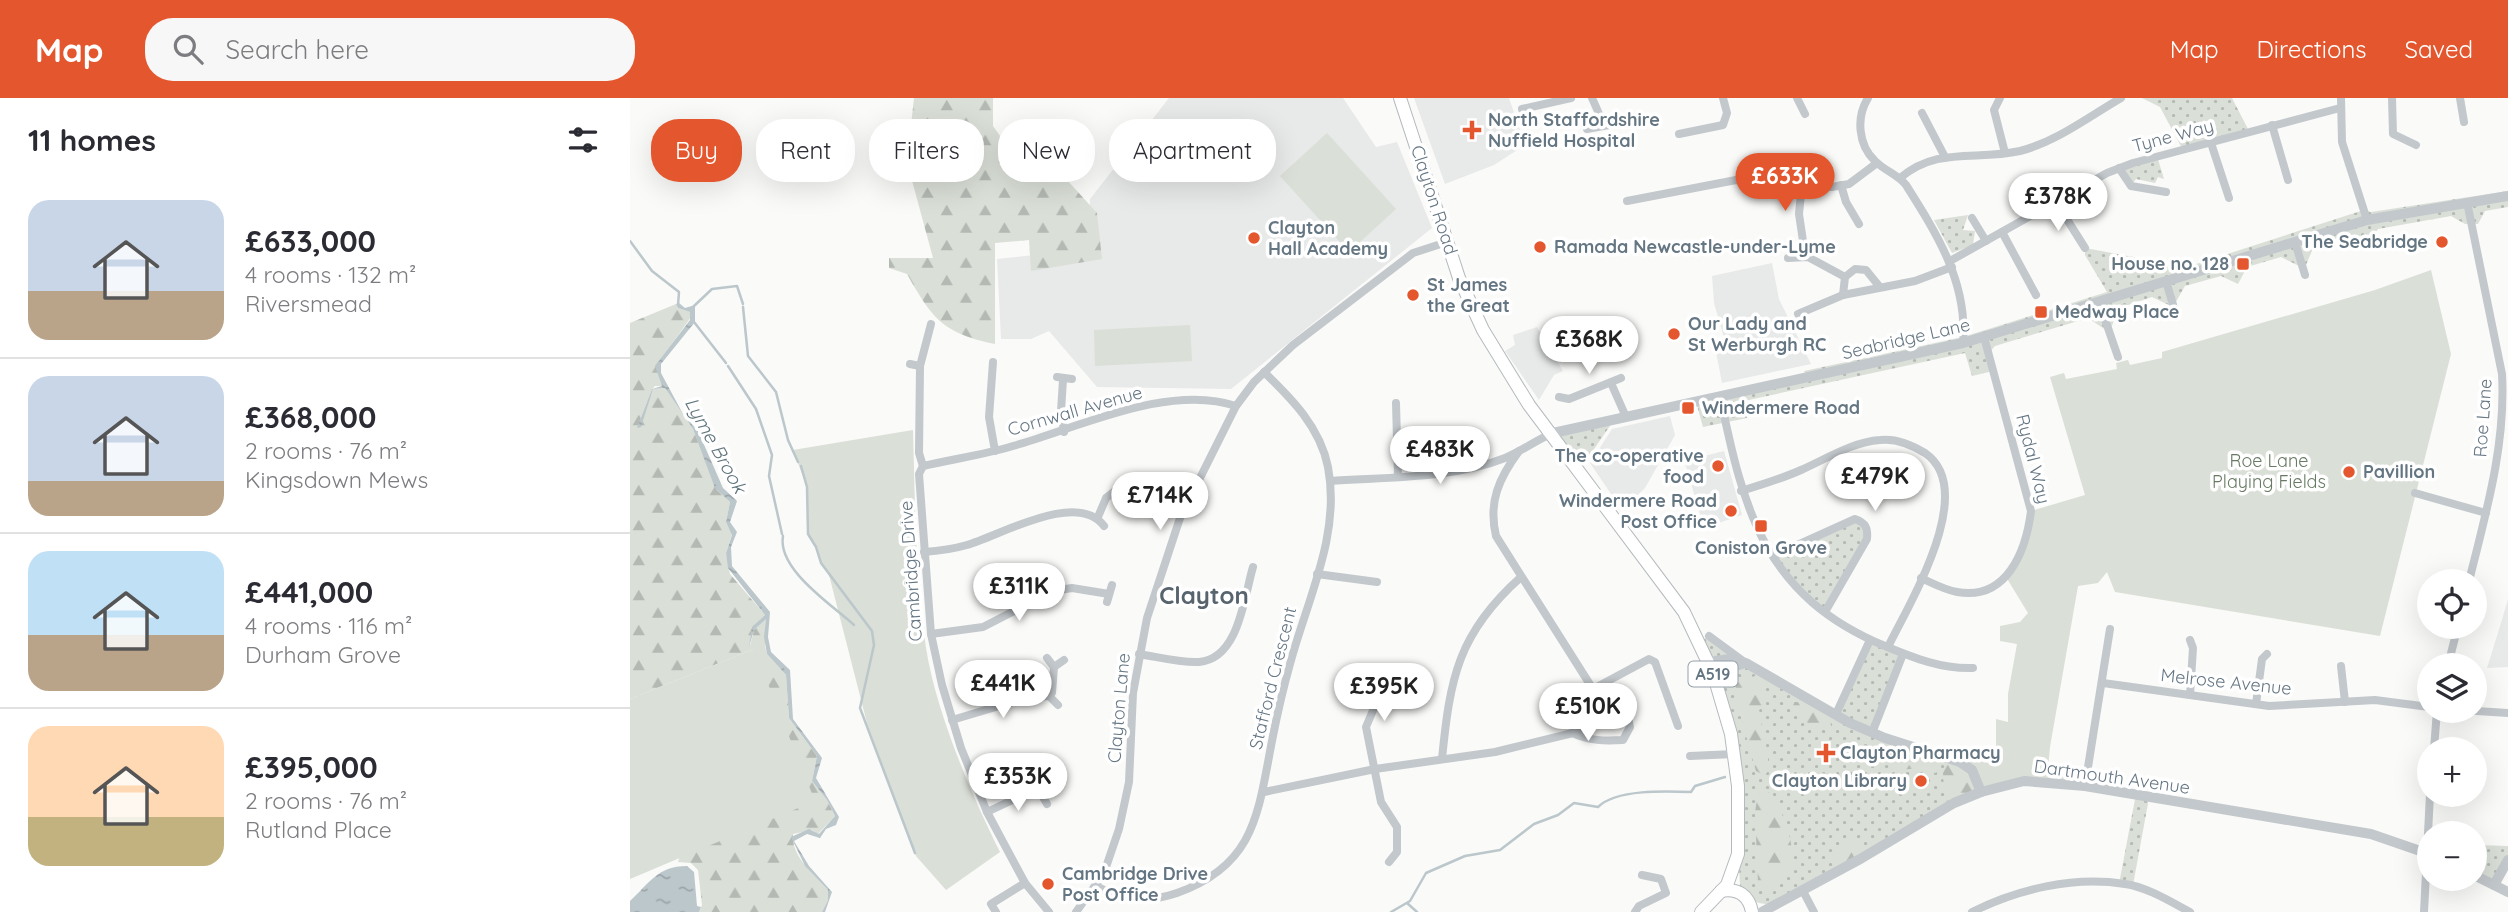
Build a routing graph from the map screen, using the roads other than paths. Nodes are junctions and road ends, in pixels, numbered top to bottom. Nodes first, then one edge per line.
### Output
1 (1400, 98) edge
2 (1571, 98) edge
3 (1592, 98) edge
4 (1723, 98) edge
5 (1797, 98) edge
6 (1868, 98) edge
7 (2000, 98) edge
8 (2122, 98) edge
9 (2392, 98) edge
10 (2460, 98) edge
11 (2340, 103) edge
12 (1521, 109) dead end
13 (1923, 113) dead end
14 (1805, 114) dead end
15 (1642, 119) dead end
16 (2464, 122) dead end
17 (1604, 125) junction
18 (2272, 125) junction
19 (1587, 129) dead end
20 (1679, 134) dead end
21 (2211, 143) junction
22 (2416, 145) dead end
23 (2005, 153) junction
24 (1945, 157) junction
25 (1877, 163) junction
26 (2119, 168) junction
27 (1900, 178) junction
28 (2288, 180) dead end
29 (2022, 181) dead end
30 (1802, 184) junction
31 (1841, 185) junction
32 (2166, 192) dead end
33 (2508, 196) edge
34 (2229, 198) dead end
35 (1627, 201) dead end
36 (2056, 202) junction
37 (2467, 202) junction
38 (2039, 212) junction
39 (2367, 220) junction
40 (1859, 224) dead end
41 (1966, 229) dead end
42 (2003, 232) junction
43 (1803, 241) dead end
44 (1986, 241) junction
45 (1447, 242) junction
46 (2295, 242) junction
47 (2085, 248) dead end
48 (1788, 258) dead end
49 (1951, 264) junction
50 (2305, 275) dead end
51 (1845, 277) junction
52 (2166, 281) junction
53 (2115, 285) dead end
54 (1880, 286) junction
55 (1843, 295) junction
56 (2036, 295) dead end
57 (2122, 295) junction
58 (2099, 302) junction
59 (1798, 314) dead end
60 (2176, 315) dead end
61 (931, 324) dead end
62 (1984, 337) junction
63 (1963, 343) junction
64 (2118, 357) dead end
65 (994, 362) dead end
66 (910, 364) dead end
67 (920, 366) junction
68 (1264, 372) junction
69 (1620, 378) dead end
70 (1064, 379) dead end
71 (1611, 383) junction
72 (1720, 396) junction
73 (1559, 397) dead end
74 (1396, 403) dead end
75 (1236, 406) junction
76 (1626, 417) junction
77 (1064, 432) junction
78 (1553, 433) junction
79 (1519, 451) junction
80 (995, 452) junction
81 (1493, 462) junction
82 (923, 466) junction
83 (1502, 475) junction
84 (1398, 477) junction
85 (1330, 481) junction
86 (1102, 489) dead end
87 (1115, 491) dead end
88 (1741, 492) junction
89 (2415, 494) dead end
90 (1106, 498) junction
91 (2486, 513) junction
92 (1098, 517) junction
93 (1104, 526) dead end
94 (924, 552) junction
95 (1773, 556) junction
96 (1253, 567) dead end
97 (2472, 569) edge
98 (1317, 574) junction
99 (1521, 577) junction
100 (1921, 578) junction
101 (1377, 582) dead end
102 (1110, 594) dead end
103 (1825, 611) junction
104 (2110, 629) dead end
105 (930, 634) junction
106 (1709, 636) dead end
107 (1870, 640) junction
108 (2190, 640) dead end
109 (1888, 647) junction
110 (1139, 654) junction
111 (1903, 654) junction
112 (2267, 654) dead end
113 (1047, 658) dead end
114 (1063, 660) dead end
115 (1746, 663) junction
116 (2342, 666) dead end
117 (1054, 667) junction
118 (1711, 667) junction
119 (1973, 668) dead end
120 (1387, 677) dead end
121 (2103, 683) junction
122 (1595, 692) junction
123 (2190, 695) junction
124 (1049, 696) junction
125 (2345, 702) junction
126 (2256, 704) junction
127 (1058, 705) dead end
128 (2417, 705) edge
129 (2487, 712) edge
130 (2508, 713) edge
131 (1836, 714) junction
132 (953, 720) junction
133 (1678, 726) dead end
134 (1572, 733) junction
135 (1872, 733) junction
136 (1734, 754) junction
137 (1690, 756) dead end
138 (1442, 759) junction
139 (1051, 765) dead end
140 (1036, 767) dead end
141 (1375, 769) junction
142 (1044, 774) junction
143 (2085, 786) junction
144 (1038, 788) junction
145 (1264, 792) junction
146 (1981, 792) junction
147 (1048, 804) dead end
148 (986, 812) junction
149 (2417, 849) edge
150 (1738, 854) junction
151 (2508, 860) edge
152 (1389, 862) dead end
153 (1642, 875) dead end
154 (2487, 882) edge
155 (1026, 883) junction
156 (2494, 885) junction
157 (1096, 886) junction
158 (1721, 891) junction
159 (1803, 891) junction
160 (2425, 891) edge
161 (2508, 892) edge
162 (1747, 902) edge
163 (991, 904) edge
164 (1773, 905) junction
165 (1049, 912) edge
166 (1076, 912) edge
167 (1636, 912) edge
168 (1701, 912) edge
169 (1762, 912) edge
170 (1814, 912) edge
171 (1972, 912) edge
172 (2190, 912) edge
173 (2424, 912) edge

1 - 45 main road, Clayton Road / A519
2 - 12 street
3 - 17 street
4 - 20 street
5 - 14 street
6 - 25 street
7 - 23 street
8 - 23 street
9 - 22 street
10 - 16 street
11 - 18 street, Tyne Way
11 - 39 street
13 - 24 street
15 - 17 street
17 - 19 street
18 - 21 street, Tyne Way
18 - 28 street
21 - 26 street, Tyne Way
21 - 34 street
23 - 24 street
24 - 27 street
25 - 27 street
25 - 31 street
26 - 32 street
26 - 36 street, Tyne Way
27 - 49 street
29 - 38 street
30 - 31 street
30 - 35 street
30 - 43 street
31 - 40 street
33 - 37 street, Seabridge Lane
36 - 38 street, Tyne Way
36 - 47 street
37 - 39 street, Seabridge Lane
37 - 91 street, Roe Lane
38 - 42 street, Tyne Way
39 - 46 street, Seabridge Lane
41 - 44 street
42 - 44 street, Tyne Way
42 - 56 street
44 - 49 street, Tyne Way
45 - 68 street, Clayton Lane
45 - 78 main road, Clayton Road / A519
46 - 50 street
46 - 52 street, Seabridge Lane
48 - 51 street
49 - 54 street, Tyne Way
49 - 63 street
51 - 54 street
51 - 55 street
52 - 57 street, Seabridge Lane
52 - 60 street
53 - 57 street
54 - 55 street, Tyne Way
55 - 59 street, Tyne Way
57 - 58 street, Seabridge Lane
58 - 62 street, Seabridge Lane
58 - 64 street
61 - 67 street, Cambridge Drive
62 - 63 street, Seabridge Lane
62 - 100 street, Rydal Way
63 - 72 street, Seabridge Lane
65 - 80 street
66 - 67 street
67 - 82 street, Cambridge Drive
68 - 75 street, Clayton Lane
68 - 85 street, Stafford Crescent
69 - 71 street
70 - 77 street
71 - 73 street
71 - 76 street
72 - 76 street, Seabridge Lane
72 - 88 street
74 - 84 street
75 - 77 street, Cornwall Avenue
75 - 110 street, Clayton Lane
76 - 78 street, Seabridge Lane
77 - 80 street, Cornwall Avenue
78 - 79 street
78 - 118 main road, Clayton Road / A519
79 - 81 street
79 - 83 street
80 - 82 street, Cornwall Avenue
81 - 83 street
81 - 84 street
82 - 94 street, Cambridge Drive
83 - 99 street
84 - 85 street
85 - 98 street, Stafford Crescent
86 - 90 street
87 - 90 street
88 - 95 street
88 - 100 street
89 - 91 street
90 - 92 street
91 - 97 street, Roe Lane
92 - 93 street
92 - 94 street
94 - 105 street, Cambridge Drive
95 - 103 street
95 - 103 street
96 - 110 street
98 - 101 street
98 - 145 street, Stafford Crescent
99 - 122 street
99 - 138 street
100 - 109 street
102 - 105 street
103 - 107 street
104 - 121 street
105 - 132 street, Cambridge Drive
106 - 115 street
107 - 109 street
107 - 131 street
108 - 123 street
109 - 111 street
110 - 157 street, Clayton Lane
111 - 119 street
111 - 135 street
112 - 126 street
113 - 117 street
114 - 117 street
115 - 118 street
115 - 131 street
116 - 125 street
117 - 124 street
118 - 136 main road, Clayton Road / A519
120 - 141 street
121 - 123 street, Melrose Avenue
121 - 143 street
122 - 133 street
122 - 134 street
122 - 134 street
123 - 126 street, Melrose Avenue
124 - 127 street
124 - 132 street
125 - 126 street, Melrose Avenue
125 - 128 street, Melrose Avenue
129 - 130 street
131 - 135 street
132 - 148 street, Cambridge Drive
134 - 138 street
135 - 146 street
136 - 137 street
136 - 150 main road, Clayton Road / A519
138 - 141 street
139 - 142 street
140 - 142 street
141 - 145 street
141 - 152 street
142 - 144 street
143 - 146 street, Dartmouth Avenue
143 - 149 street, Dartmouth Avenue
144 - 147 street
144 - 148 street
145 - 157 street, Stafford Crescent
146 - 159 street, Dartmouth Avenue
148 - 155 street, Cambridge Drive
150 - 158 main road, Clayton Road / A519
150 - 162 main road, Clayton Road / A519
151 - 156 street
153 - 167 street
154 - 156 street
155 - 163 street
155 - 165 street, Cambridge Drive
156 - 161 street
157 - 166 street, Clayton Lane
158 - 162 main road
158 - 168 main road, A519
159 - 164 street, Dartmouth Avenue
159 - 170 street
160 - 173 street
162 - 164 street
164 - 169 street, Dartmouth Avenue
171 - 172 street

